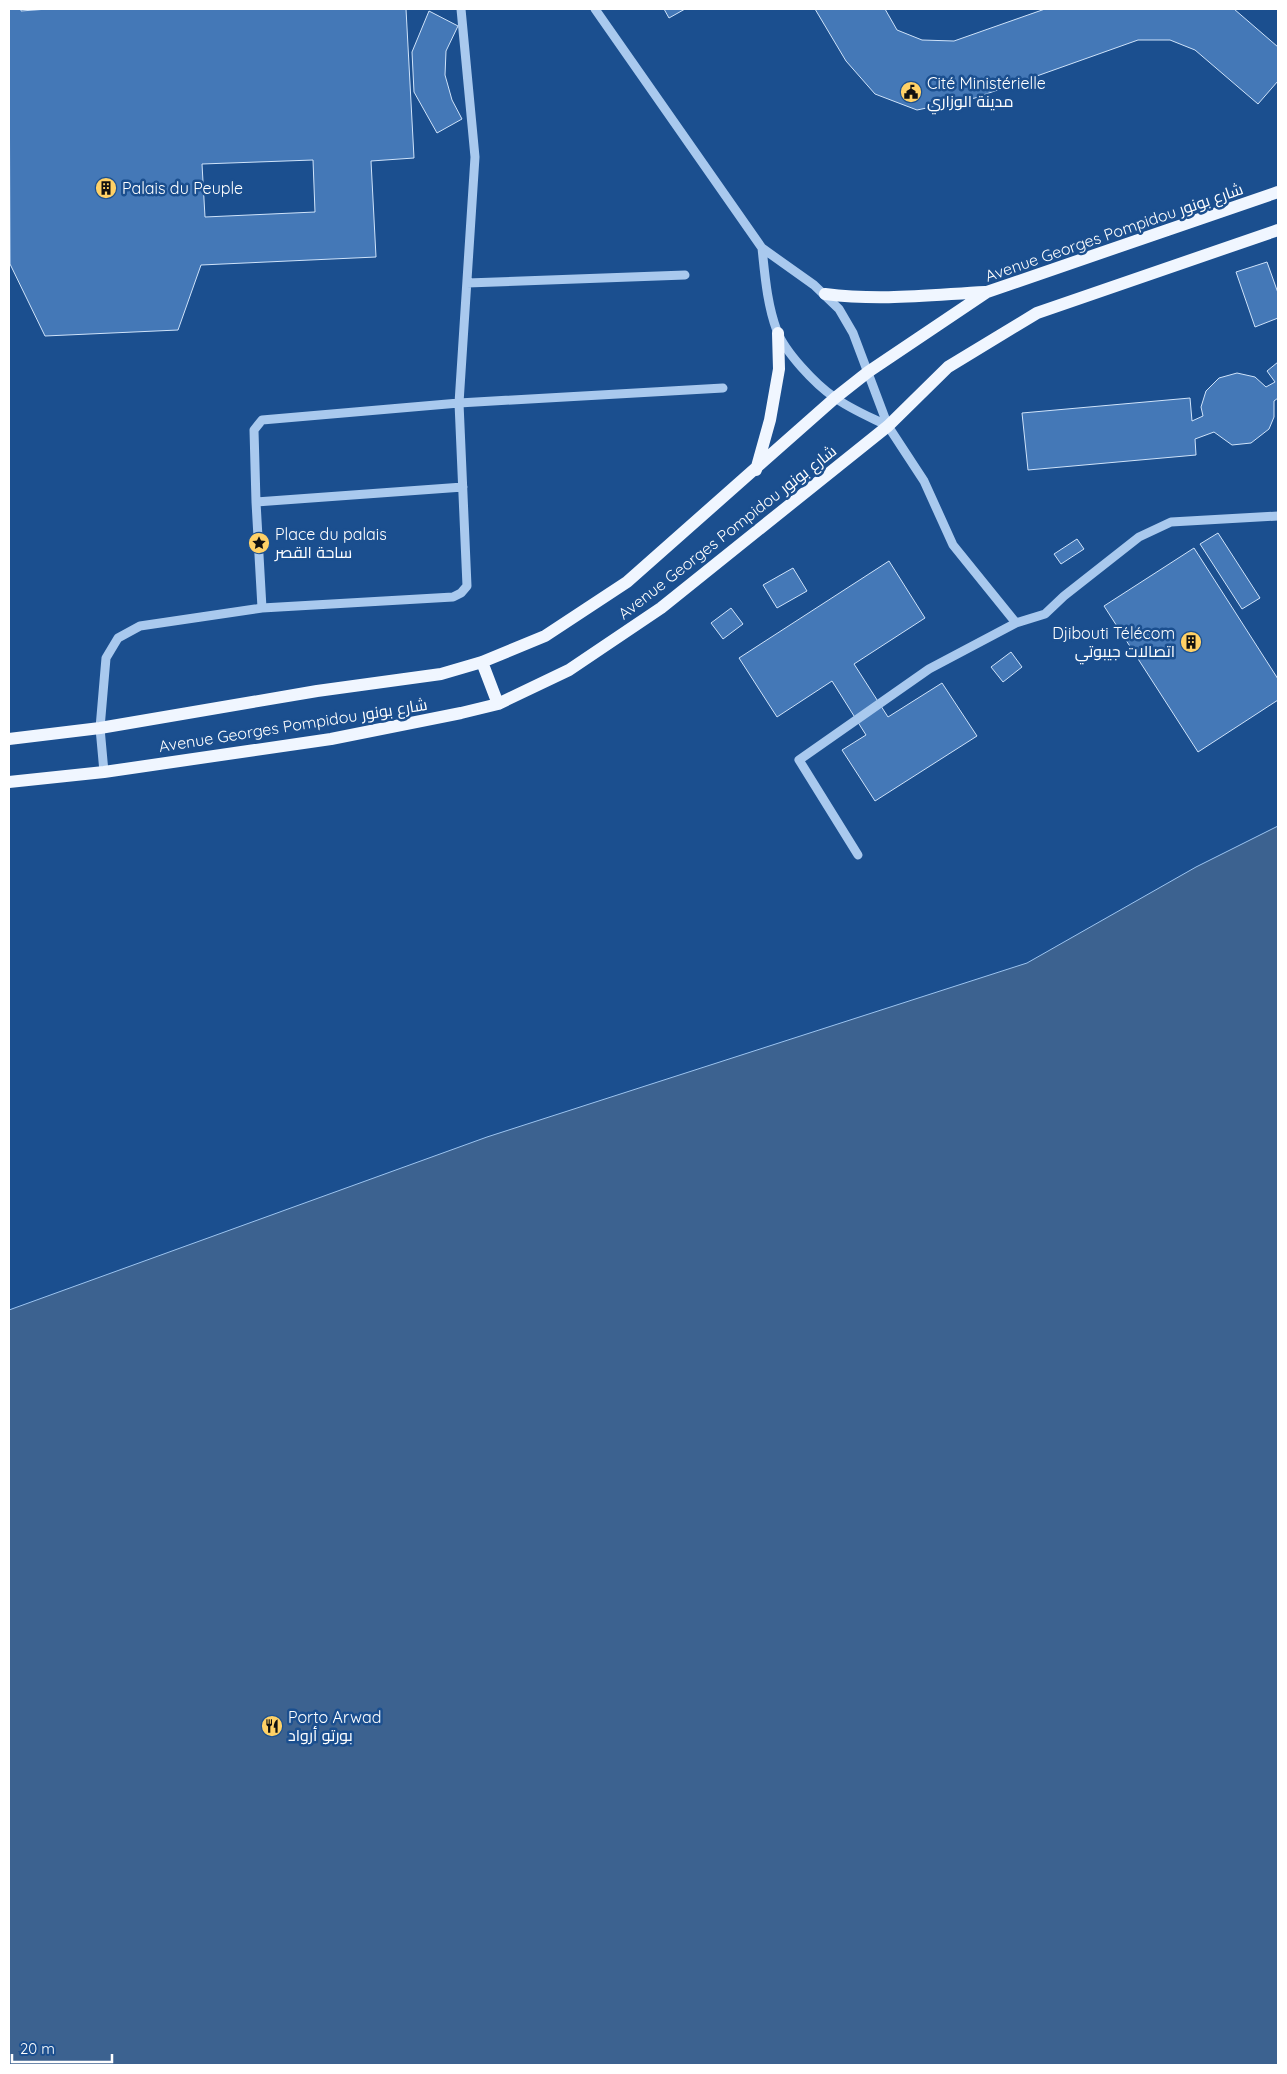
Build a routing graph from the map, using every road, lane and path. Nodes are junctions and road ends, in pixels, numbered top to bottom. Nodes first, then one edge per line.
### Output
1 (461, 9) edge
2 (594, 9) edge
3 (1278, 192) edge
4 (1278, 230) edge
5 (762, 248) junction
6 (685, 275) dead end
7 (466, 283) junction
8 (988, 292) junction
9 (825, 294) junction
10 (778, 333) junction
11 (868, 372) junction
12 (723, 388) dead end
13 (835, 398) junction
14 (459, 403) junction
15 (888, 426) junction
16 (756, 470) junction
17 (463, 487) junction
18 (256, 502) junction
19 (1278, 516) edge
20 (262, 608) junction
21 (1016, 623) junction
22 (482, 662) junction
23 (498, 704) junction
24 (100, 728) junction
25 (9, 739) edge
26 (104, 772) junction
27 (9, 782) edge
28 (858, 855) dead end

1 - 7 street
2 - 5 street
3 - 8 main road, Avenue Georges Pompidou شارع بونور
4 - 15 main road, Avenue Georges Pompidou شارع بونور
5 - 9 street
5 - 10 street
6 - 7 street
7 - 14 street
8 - 9 main road
8 - 11 main road, Avenue Georges Pompidou شارع بونور
9 - 11 street
10 - 13 street
10 - 16 main road
11 - 13 main road, Avenue Georges Pompidou شارع بونور
11 - 15 street
12 - 14 street
13 - 15 street
13 - 16 main road, Avenue Georges Pompidou شارع بونور
14 - 17 street
14 - 18 street
15 - 21 street
15 - 23 main road, Avenue Georges Pompidou شارع بونور
16 - 22 main road, Avenue Georges Pompidou شارع بونور
17 - 18 street
17 - 20 street
18 - 20 street
19 - 21 street
20 - 24 street
21 - 28 street
22 - 23 main road
22 - 24 main road, Avenue Georges Pompidou شارع بونور
23 - 26 main road, Avenue Georges Pompidou شارع بونور
24 - 25 main road, Avenue Georges Pompidou شارع بونور
24 - 26 street
26 - 27 main road, Avenue Georges Pompidou شارع بونور

